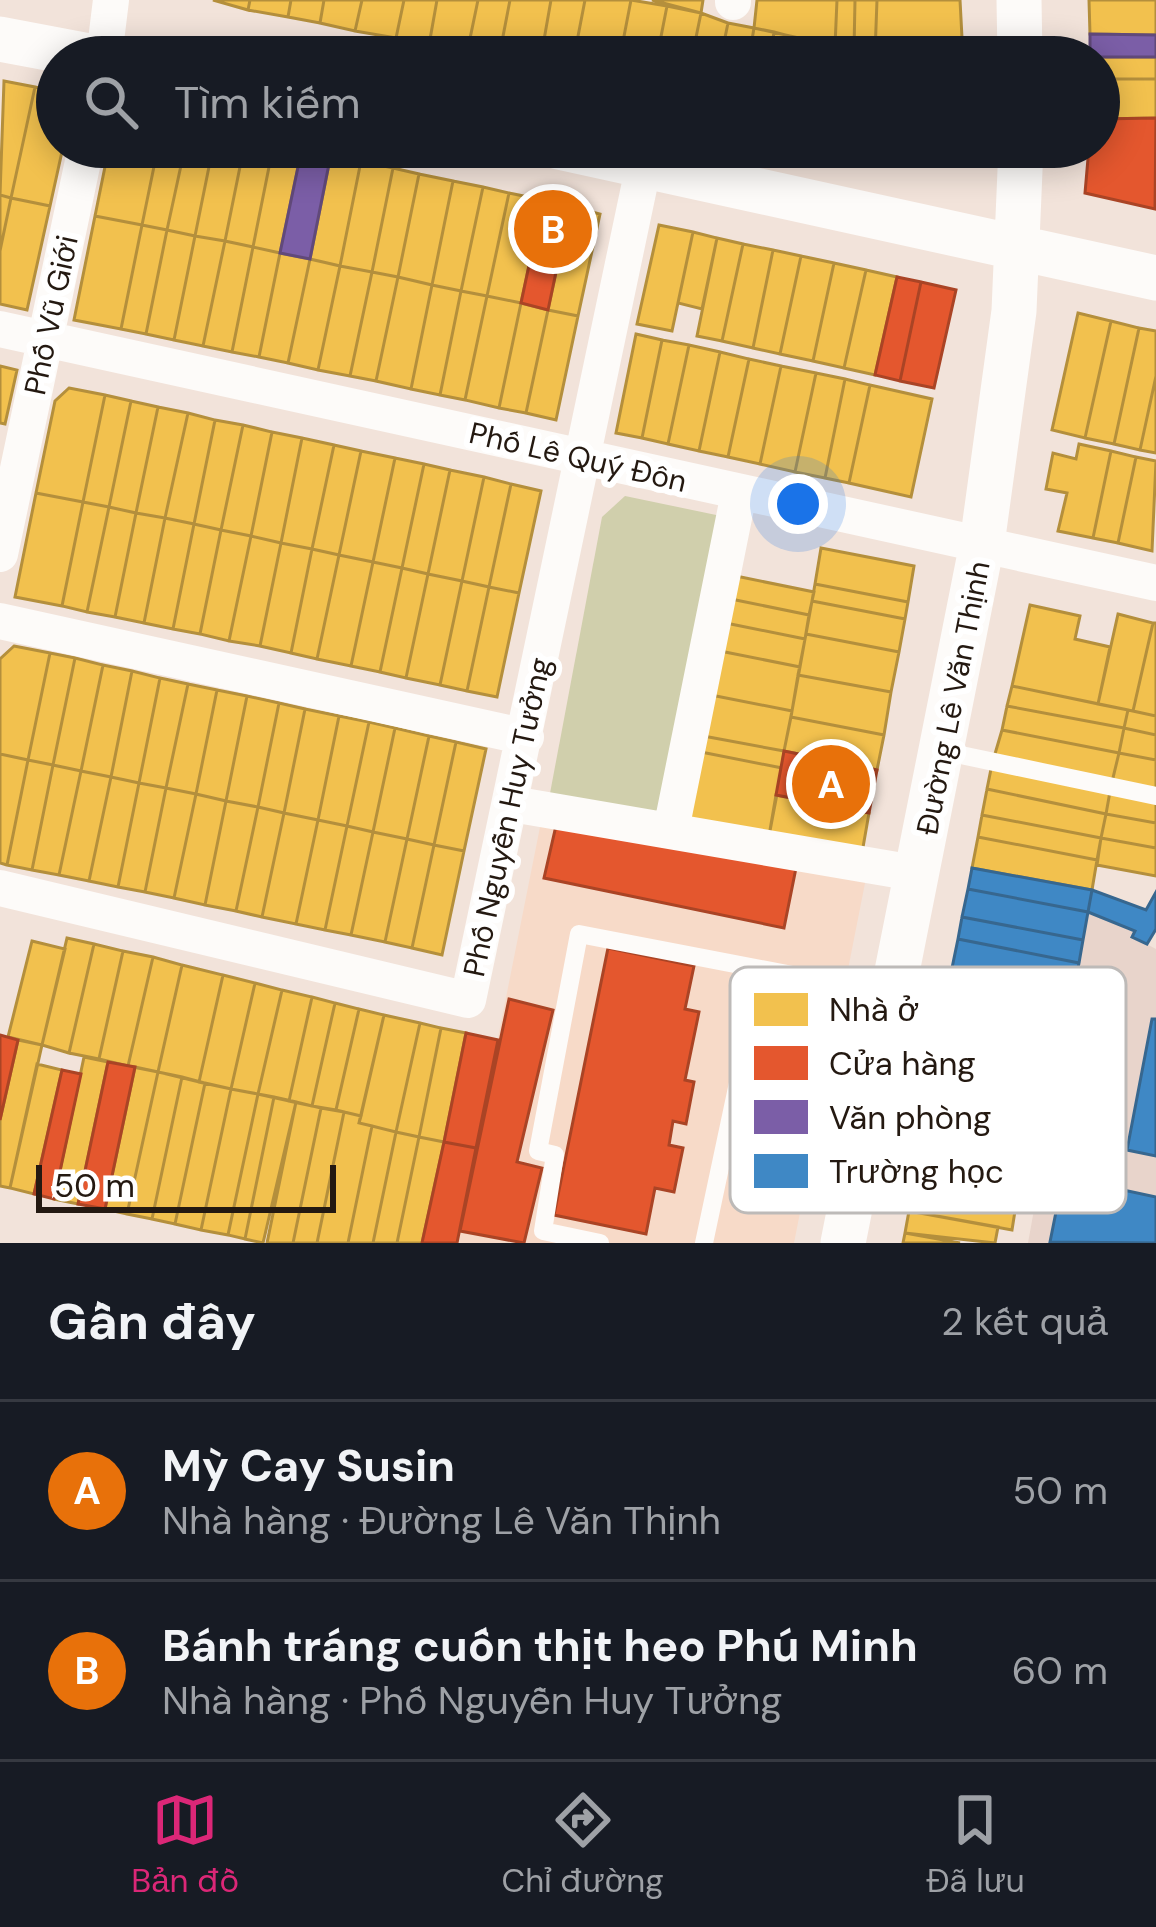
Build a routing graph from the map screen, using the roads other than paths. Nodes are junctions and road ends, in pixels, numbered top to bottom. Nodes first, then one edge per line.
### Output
1 (111, 0) edge
2 (1019, 0) edge
3 (104, 36) edge
4 (1020, 36) edge
5 (0, 39) edge
6 (36, 45) edge
7 (82, 168) edge
8 (643, 168) edge
9 (662, 168) edge
10 (1020, 168) edge
11 (1018, 245) junction
12 (1156, 278) edge
13 (0, 329) edge
14 (46, 339) junction
15 (580, 458) junction
16 (739, 493) junction
17 (982, 544) junction
18 (0, 554) edge
19 (1156, 583) edge
20 (0, 621) edge
21 (526, 737) junction
22 (942, 751) junction
23 (1156, 796) edge
24 (512, 804) junction
25 (671, 830) junction
26 (920, 874) junction
27 (0, 888) edge
28 (747, 967) edge
29 (902, 967) edge
30 (730, 1121) edge
31 (849, 1213) edge
32 (600, 1243) edge
33 (704, 1243) edge
34 (843, 1243) edge

1 - 3 street
2 - 4 street
5 - 6 street
7 - 14 street, Phố Vũ Giới
8 - 15 street, Phố Nguyễn Huy Tưởng
9 - 11 street
10 - 11 street, Đường Lê Văn Thịnh
11 - 12 street
11 - 17 street, Đường Lê Văn Thịnh
13 - 14 street, Phố Lê Quý Đôn
14 - 15 street, Phố Lê Quý Đôn
14 - 18 street, Phố Vũ Giới
15 - 16 street, Phố Lê Quý Đôn
15 - 21 street, Phố Nguyễn Huy Tưởng
16 - 17 street, Phố Lê Quý Đôn
16 - 25 street
17 - 19 street, Phố Lê Quý Đôn
17 - 22 street, Đường Lê Văn Thịnh
20 - 21 street
21 - 24 street, Phố Nguyễn Huy Tưởng
22 - 23 lane
22 - 26 street, Đường Lê Văn Thịnh
24 - 25 street
24 - 27 street, Phố Nguyễn Huy Tưởng
25 - 26 street
26 - 29 street, Đường Lê Văn Thịnh
28 - 32 lane
30 - 33 lane
31 - 34 street, Đường Lê Văn Thịnh

